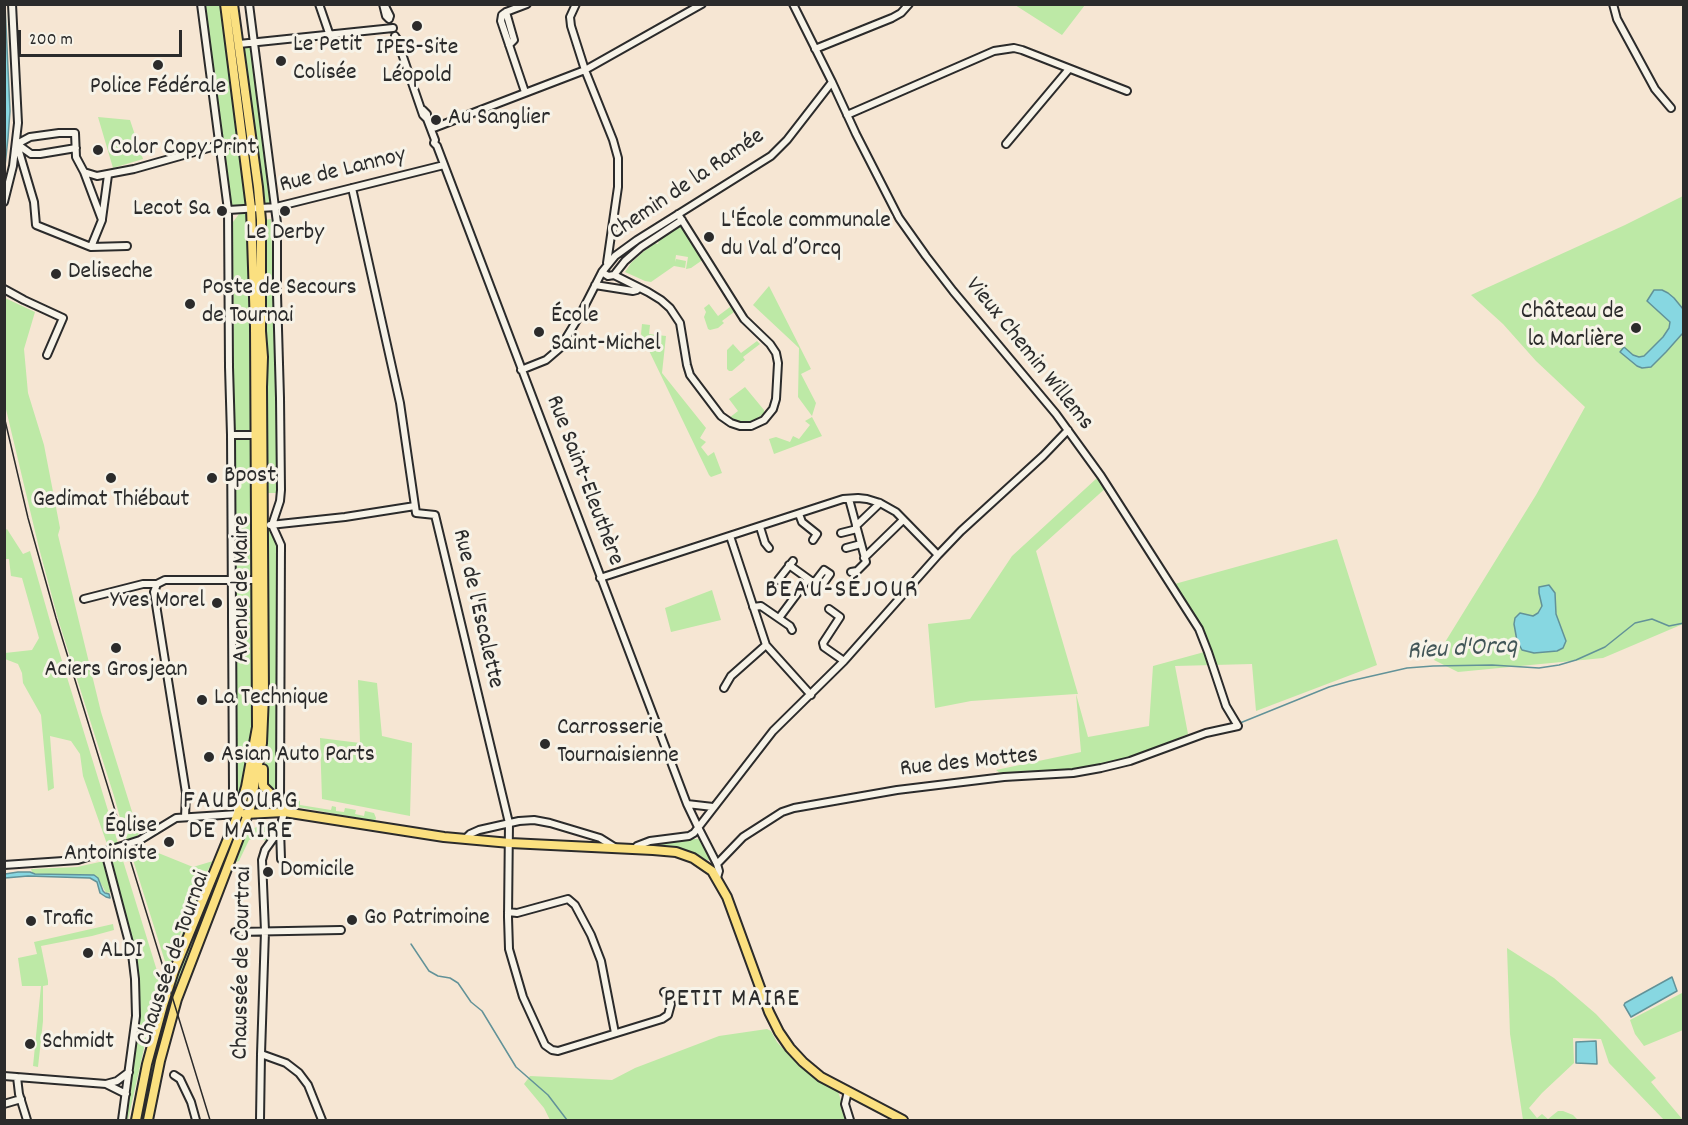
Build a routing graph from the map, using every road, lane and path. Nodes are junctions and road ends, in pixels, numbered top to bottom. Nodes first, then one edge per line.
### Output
1 (12, 4) edge
2 (201, 4) edge
3 (225, 4) edge
4 (233, 4) edge
5 (249, 4) edge
6 (319, 4) edge
7 (383, 4) edge
8 (527, 4) edge
9 (576, 4) edge
10 (702, 4) edge
11 (793, 4) edge
12 (909, 4) edge
13 (1612, 4) edge
14 (393, 28) junction
15 (329, 33) junction
16 (254, 42) junction
17 (238, 44) junction
18 (815, 50) junction
19 (1069, 69) junction
20 (585, 70) junction
21 (832, 82) junction
22 (1126, 91) dead end
23 (525, 92) junction
24 (1671, 108) dead end
25 (848, 115) junction
26 (431, 129) junction
27 (17, 144) junction
28 (243, 144) junction
29 (1006, 144) dead end
30 (219, 145) junction
31 (76, 148) junction
32 (444, 165) junction
33 (84, 172) junction
34 (108, 175) junction
35 (352, 188) junction
36 (4, 202) edge
37 (276, 207) junction
38 (251, 208) junction
39 (260, 209) junction
40 (228, 210) junction
41 (680, 217) junction
42 (102, 220) junction
43 (127, 246) dead end
44 (91, 247) junction
45 (607, 272) junction
46 (595, 285) junction
47 (610, 288) junction
48 (639, 288) junction
49 (4, 289) edge
50 (47, 355) dead end
51 (521, 370) junction
52 (1068, 430) junction
53 (231, 435) junction
54 (256, 435) junction
55 (849, 499) junction
56 (880, 503) junction
57 (415, 506) junction
58 (799, 514) junction
59 (903, 520) junction
60 (263, 525) junction
61 (272, 525) junction
62 (760, 527) junction
63 (856, 527) junction
64 (841, 532) dead end
65 (730, 536) junction
66 (813, 540) dead end
67 (861, 544) junction
68 (769, 548) dead end
69 (846, 548) dead end
70 (938, 555) junction
71 (864, 558) junction
72 (851, 573) dead end
73 (600, 578) junction
74 (232, 579) junction
75 (808, 579) junction
76 (257, 580) junction
77 (778, 580) dead end
78 (814, 583) dead end
79 (157, 584) junction
80 (84, 599) dead end
81 (753, 607) junction
82 (829, 609) dead end
83 (779, 618) junction
84 (792, 630) dead end
85 (766, 645) junction
86 (844, 661) junction
87 (724, 688) dead end
88 (811, 695) junction
89 (1238, 726) joint
90 (260, 759) junction
91 (280, 803) junction
92 (687, 804) junction
93 (713, 807) junction
94 (284, 812) junction
95 (248, 813) junction
96 (238, 814) junction
97 (185, 816) junction
98 (509, 823) junction
99 (698, 827) junction
100 (280, 829) junction
101 (465, 839) junction
102 (510, 843) junction
103 (616, 848) junction
104 (635, 849) junction
105 (105, 852) junction
106 (281, 859) dead end
107 (717, 864) junction
108 (4, 865) edge
109 (717, 878) junction
110 (508, 912) junction
111 (341, 930) dead end
112 (265, 931) junction
113 (235, 932) dead end
114 (664, 992) dead end
115 (615, 1033) junction
116 (261, 1054) junction
117 (129, 1072) junction
118 (174, 1075) dead end
119 (4, 1076) edge
120 (17, 1077) junction
121 (106, 1084) junction
122 (848, 1091) junction
123 (126, 1094) junction
124 (21, 1099) junction
125 (4, 1104) edge
126 (27, 1120) edge
127 (122, 1120) edge
128 (136, 1120) edge
129 (148, 1120) edge
130 (196, 1120) edge
131 (260, 1120) edge
132 (322, 1120) edge
133 (850, 1120) edge
134 (903, 1120) edge

1 - 27 street
2 - 30 street, Avenue de Maire
3 - 28 main road, Avenue de Maire
4 - 17 main road, Avenue de Maire
5 - 16 street, Avenue de Maire
6 - 15 street
7 - 14 street, Rue Saint-Eleuthère
8 - 23 street
9 - 20 street
10 - 20 street
11 - 18 street, Vieux Chemin Willems
12 - 18 street
13 - 24 street
14 - 15 street
14 - 26 street, Rue Saint-Eleuthère
15 - 16 street
16 - 17 street
16 - 37 street, Avenue de Maire
17 - 39 main road, Avenue de Maire
18 - 21 street, Vieux Chemin Willems
19 - 22 street
19 - 25 street
19 - 29 street
20 - 23 street
20 - 45 street
21 - 25 street, Vieux Chemin Willems
21 - 41 street, Chemin de la Ramée
23 - 26 street
25 - 52 street, Vieux Chemin Willems
26 - 32 street, Rue Saint-Eleuthère
27 - 31 street
27 - 31 street
27 - 36 street
27 - 44 street
28 - 30 street
28 - 38 main road, Avenue de Maire
30 - 34 street
30 - 40 street, Avenue de Maire
31 - 33 street
32 - 35 street, Rue de Lannoy
32 - 51 street, Rue Saint-Eleuthère
33 - 34 street
33 - 42 street
34 - 42 street
35 - 37 street, Rue de Lannoy
35 - 57 street
37 - 39 street, Rue de Lannoy
37 - 61 street, Avenue de Maire
38 - 39 street, Rue de Lannoy
38 - 40 street, Rue de Lannoy
38 - 54 main road, Avenue de Maire
39 - 60 main road, Avenue de Maire
40 - 53 street, Avenue de Maire
41 - 45 street
41 - 45 street, Chemin de la Ramée
41 - 48 street
42 - 44 street
43 - 44 street
45 - 46 street, Chemin de la Ramée
45 - 47 street
45 - 48 street
46 - 47 street
46 - 51 street, Chemin de la Ramée
47 - 48 street
49 - 50 street
51 - 73 street, Rue Saint-Eleuthère
52 - 70 street
52 - 89 street, Vieux Chemin Willems
53 - 54 street
53 - 74 street, Avenue de Maire
54 - 76 main road, Avenue de Maire
55 - 56 street
55 - 58 street
55 - 63 street
56 - 59 street
56 - 63 street
57 - 61 street
57 - 98 street, Rue de l'Escalette
58 - 62 street
58 - 66 street
59 - 70 street
59 - 71 street
60 - 61 street
60 - 90 main road, Avenue de Maire
61 - 91 street, Avenue de Maire
62 - 65 street
62 - 68 street
63 - 64 street
63 - 67 street
65 - 73 street
65 - 81 street
67 - 69 street
67 - 71 street
70 - 86 street
71 - 72 street
73 - 92 street, Rue Saint-Eleuthère
74 - 76 street
74 - 79 street
74 - 96 street, Avenue de Maire
75 - 77 street
75 - 78 street
75 - 83 street
76 - 96 main road, Avenue de Maire
79 - 80 street
79 - 97 street
81 - 83 street
81 - 85 street
82 - 86 street
83 - 84 street
85 - 87 street
85 - 88 street
86 - 88 street
88 - 93 street
89 - 107 street, Rue des Mottes
90 - 91 main road
90 - 95 main road, Avenue de Maire
91 - 94 main road
92 - 93 street
92 - 99 street, Rue Saint-Eleuthère
93 - 99 street
94 - 95 main road
94 - 100 street, Chaussée de Courtrai
94 - 101 main road
95 - 96 main road
95 - 129 main road, Chaussée de Tournai
96 - 97 street
96 - 128 main road, Chaussée de Tournai
97 - 105 street
98 - 101 street
98 - 102 street, Rue de l'Escalette
98 - 103 street
99 - 104 street
99 - 107 street, Rue Saint-Eleuthère
100 - 106 street
100 - 112 street, Chaussée de Courtrai
101 - 102 main road
102 - 103 main road
102 - 110 street, Rue de l'Escalette
103 - 104 main road
104 - 109 main road
105 - 108 street
105 - 117 street
107 - 109 street
109 - 122 main road
110 - 115 street
110 - 115 street, Rue de l'Escalette
111 - 112 street
112 - 113 street
112 - 116 street, Chaussée de Courtrai
114 - 115 street, Rue de l'Escalette
116 - 131 street, Chaussée de Courtrai
116 - 132 street
117 - 121 street
117 - 123 street
118 - 130 street
119 - 120 street
120 - 121 street
120 - 124 street
121 - 123 street
122 - 133 street
122 - 134 main road
123 - 127 street
124 - 125 street
124 - 126 street

